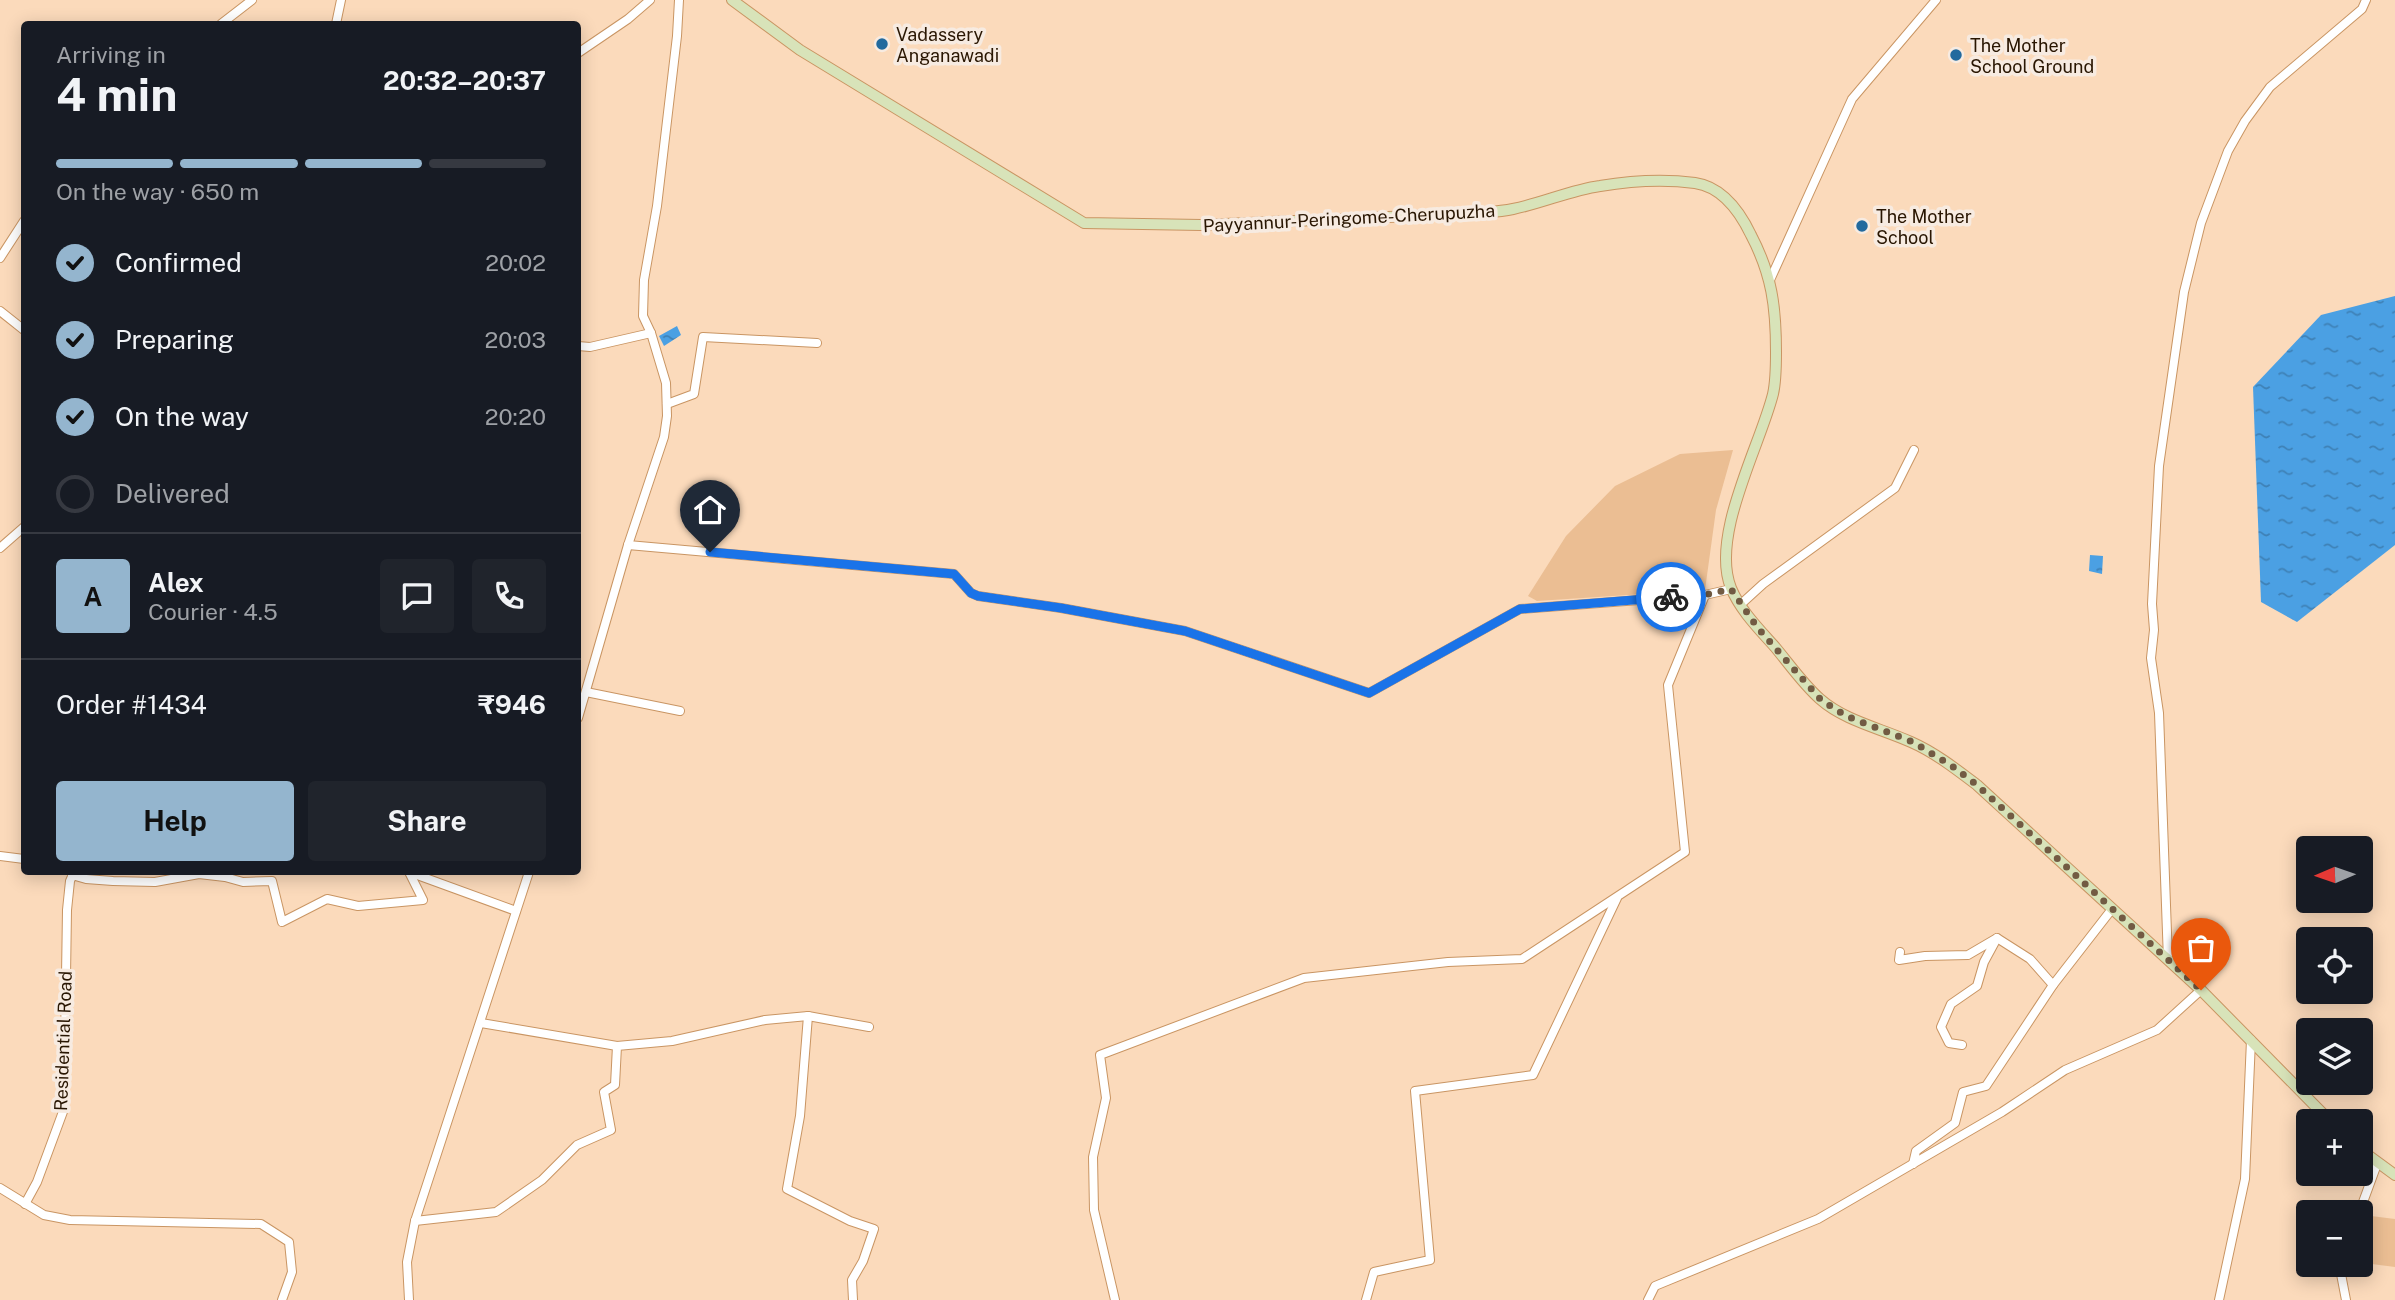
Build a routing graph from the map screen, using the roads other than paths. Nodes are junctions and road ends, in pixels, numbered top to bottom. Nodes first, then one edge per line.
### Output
1 (252, 0) edge
2 (341, 0) edge
3 (650, 0) edge
4 (679, 0) edge
5 (732, 0) edge
6 (1936, 0) edge
7 (2366, 0) edge
8 (225, 21) edge
9 (337, 21) edge
10 (581, 51) edge
11 (21, 226) edge
12 (0, 258) edge
13 (1770, 280) junction
14 (0, 311) edge
15 (21, 328) edge
16 (651, 333) junction
17 (817, 343) dead end
18 (581, 346) edge
19 (667, 404) junction
20 (1914, 450) dead end
21 (21, 530) edge
22 (628, 545) junction
23 (0, 548) edge
24 (1731, 589) junction
25 (1704, 595) junction
26 (1740, 605) junction
27 (586, 692) junction
28 (581, 706) edge
29 (681, 711) dead end
30 (0, 856) edge
31 (21, 859) edge
32 (72, 875) edge
33 (77, 875) edge
34 (194, 875) edge
35 (208, 875) edge
36 (410, 875) edge
37 (417, 875) edge
38 (528, 875) edge
39 (1618, 896) junction
40 (2112, 909) junction
41 (516, 911) junction
42 (1997, 938) junction
43 (1900, 952) dead end
44 (2168, 960) junction
45 (2053, 985) junction
46 (2201, 990) junction
47 (808, 1016) junction
48 (481, 1023) junction
49 (869, 1027) dead end
50 (2251, 1040) junction
51 (1962, 1045) dead end
52 (617, 1046) junction
53 (2318, 1109) edge
54 (2373, 1160) edge
55 (1913, 1164) junction
56 (2377, 1164) junction
57 (2395, 1175) edge
58 (0, 1188) edge
59 (2365, 1200) edge
60 (25, 1204) junction
61 (415, 1221) junction
62 (2342, 1277) edge
63 (282, 1300) edge
64 (409, 1300) edge
65 (853, 1300) edge
66 (1115, 1300) edge
67 (1366, 1300) edge
68 (1648, 1300) edge
69 (2219, 1300) edge
70 (2346, 1300) edge

1 - 8 street
2 - 9 street
3 - 10 street
4 - 16 street
5 - 13 main road, Payyannur-Peringome-Cherupuzha
6 - 13 street
7 - 44 street
11 - 12 street
13 - 24 main road, Payyannur-Peringome-Cherupuzha
14 - 15 street
16 - 18 street
16 - 19 street
17 - 19 street
19 - 22 street
20 - 26 street
21 - 23 street
22 - 25 street
22 - 27 street
24 - 25 street
24 - 26 main road, Payyannur-Peringome-Cherupuzha
25 - 39 street
26 - 40 main road, Payyannur-Peringome-Cherupuzha
27 - 28 street
27 - 29 street
30 - 31 street
32 - 60 street, Residential Road
33 - 34 street
35 - 36 street
37 - 41 street
38 - 41 street
39 - 66 street
39 - 67 street
40 - 44 main road, Payyannur-Peringome-Cherupuzha
40 - 45 street
41 - 48 street
42 - 43 street
42 - 45 street
42 - 51 street
44 - 46 main road, Payyannur-Peringome-Cherupuzha
45 - 55 street
46 - 50 main road, Payyannur-Peringome-Cherupuzha
46 - 55 street
47 - 49 street
47 - 52 street
47 - 65 street
48 - 52 street
48 - 61 street
50 - 53 main road, Payyannur-Peringome-Cherupuzha
50 - 69 street
52 - 61 street
54 - 56 main road
55 - 68 street
56 - 57 main road
56 - 59 street
58 - 60 street
60 - 63 street
61 - 64 street
62 - 70 street

